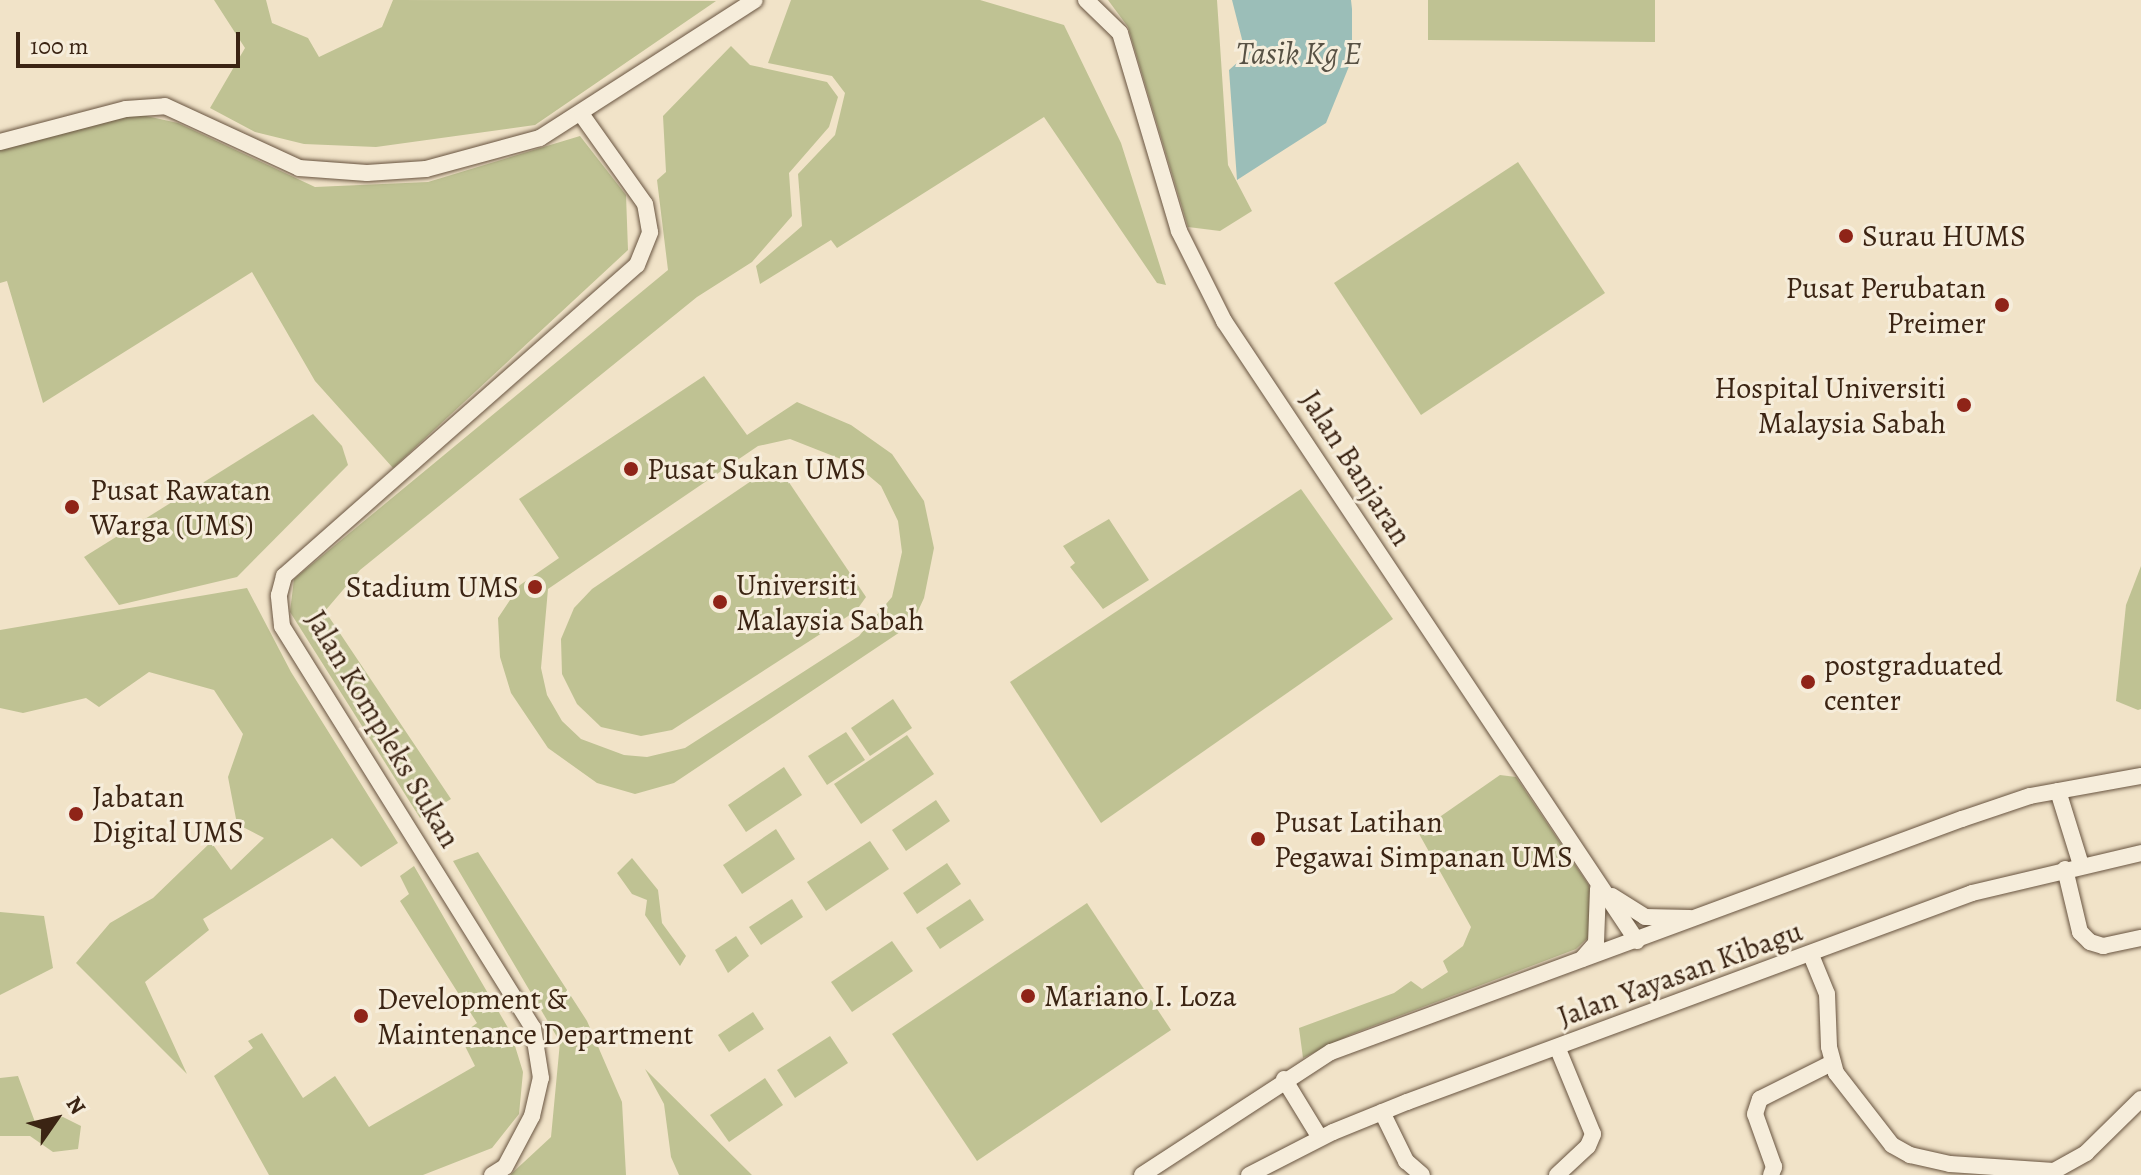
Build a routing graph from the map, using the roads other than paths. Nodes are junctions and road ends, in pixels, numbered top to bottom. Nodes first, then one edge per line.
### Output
1 (755, 0) edge
2 (1086, 0) edge
3 (582, 115) junction
4 (0, 142) edge
5 (2141, 776) edge
6 (2058, 791) junction
7 (2141, 853) edge
8 (2073, 867) junction
9 (1596, 881) junction
10 (1699, 918) junction
11 (2141, 938) edge
12 (1637, 941) junction
13 (1811, 955) junction
14 (1581, 960) junction
15 (1558, 1049) junction
16 (1832, 1063) junction
17 (1284, 1079) junction
18 (2141, 1099) edge
19 (1382, 1112) junction
20 (1320, 1138) junction
21 (492, 1175) edge
22 (1142, 1175) edge
23 (1249, 1175) edge
24 (1422, 1175) edge
25 (1557, 1175) edge
26 (1771, 1175) edge

1 - 3 street
2 - 9 street, Jalan Banjaran
3 - 4 street
3 - 21 street, Jalan Kompleks Sukan
5 - 6 street
6 - 8 street
6 - 10 street
7 - 8 street, Jalan Yayasan Kibagu
8 - 11 street
8 - 13 street, Jalan Yayasan Kibagu
9 - 10 street
9 - 12 street, Jalan Banjaran
9 - 14 street
10 - 12 street
12 - 14 street
13 - 15 street, Jalan Yayasan Kibagu
13 - 16 street
14 - 17 street
15 - 19 street, Jalan Yayasan Kibagu
15 - 25 street
16 - 18 street
16 - 26 street
17 - 20 street
17 - 22 street
19 - 20 street, Jalan Yayasan Kibagu
19 - 24 street
20 - 23 street, Jalan Yayasan Kibagu

